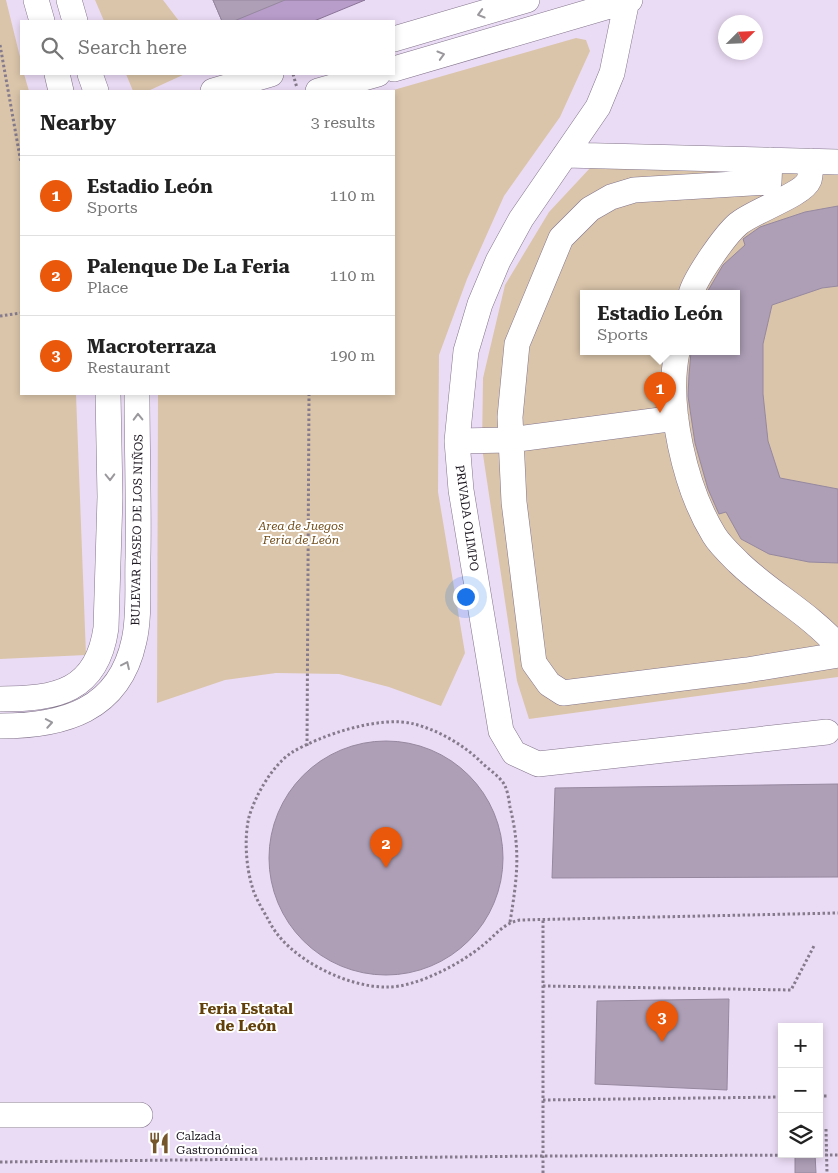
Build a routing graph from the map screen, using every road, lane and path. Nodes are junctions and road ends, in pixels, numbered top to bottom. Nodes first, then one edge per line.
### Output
1 (36, 0) edge
2 (69, 0) edge
3 (460, 0) edge
4 (527, 0) edge
5 (628, 0) edge
6 (42, 20) edge
7 (75, 20) edge
8 (443, 25) junction
9 (395, 39) edge
10 (0, 45) edge
11 (395, 69) edge
12 (57, 75) edge
13 (90, 75) edge
14 (268, 75) edge
15 (293, 75) edge
16 (374, 75) edge
17 (62, 90) edge
18 (96, 90) edge
19 (216, 90) edge
20 (298, 90) edge
21 (322, 90) edge
22 (565, 155) junction
23 (20, 157) edge
24 (811, 161) junction
25 (838, 162) edge
26 (770, 171) junction
27 (764, 207) junction
28 (693, 290) edge
29 (20, 313) edge
30 (0, 316) edge
31 (677, 355) edge
32 (108, 395) edge
33 (137, 395) edge
34 (309, 395) edge
35 (676, 418) junction
36 (510, 440) junction
37 (456, 441) junction
38 (838, 646) edge
39 (838, 655) edge
40 (0, 699) edge
41 (0, 726) edge
42 (827, 732) dead end
43 (307, 746) junction
44 (838, 913) edge
45 (544, 919) junction
46 (510, 922) junction
47 (816, 944) dead end
48 (543, 986) junction
49 (778, 1096) edge
50 (543, 1100) junction
51 (0, 1115) edge
52 (140, 1115) dead end
53 (826, 1129) dead end
54 (827, 1155) junction
55 (838, 1155) edge
56 (543, 1156) junction
57 (0, 1162) edge
58 (543, 1173) edge
59 (827, 1173) edge

1 - 6 street
2 - 7 street
3 - 8 street
4 -> 8 street
11 -> 5 street
5 - 22 street, PRIVADA OLIMPO
8 - 9 street
10 - 23 path
12 - 17 street
13 - 18 street
14 - 19 street
15 - 20 path
16 - 21 street
22 - 26 street
22 - 37 street, PRIVADA OLIMPO
24 - 25 street
24 - 26 street
24 - 27 street
26 - 27 street
26 - 36 street
27 - 28 street
29 - 30 path
31 - 35 street
32 -> 40 street
41 -> 33 street, BULEVAR PASEO DE LOS NIÑOS
34 - 43 path
35 - 36 street
35 - 38 street
36 - 37 street
36 - 39 street
37 - 42 street, PRIVADA OLIMPO
43 - 46 path
43 - 46 path
44 - 45 path
45 - 46 path
45 - 48 path
47 - 48 path
48 - 50 path
49 - 50 path
50 - 56 path
51 - 52 street
53 - 54 path
54 - 55 path
54 - 56 path
54 - 59 path
56 - 57 path
56 - 58 path

